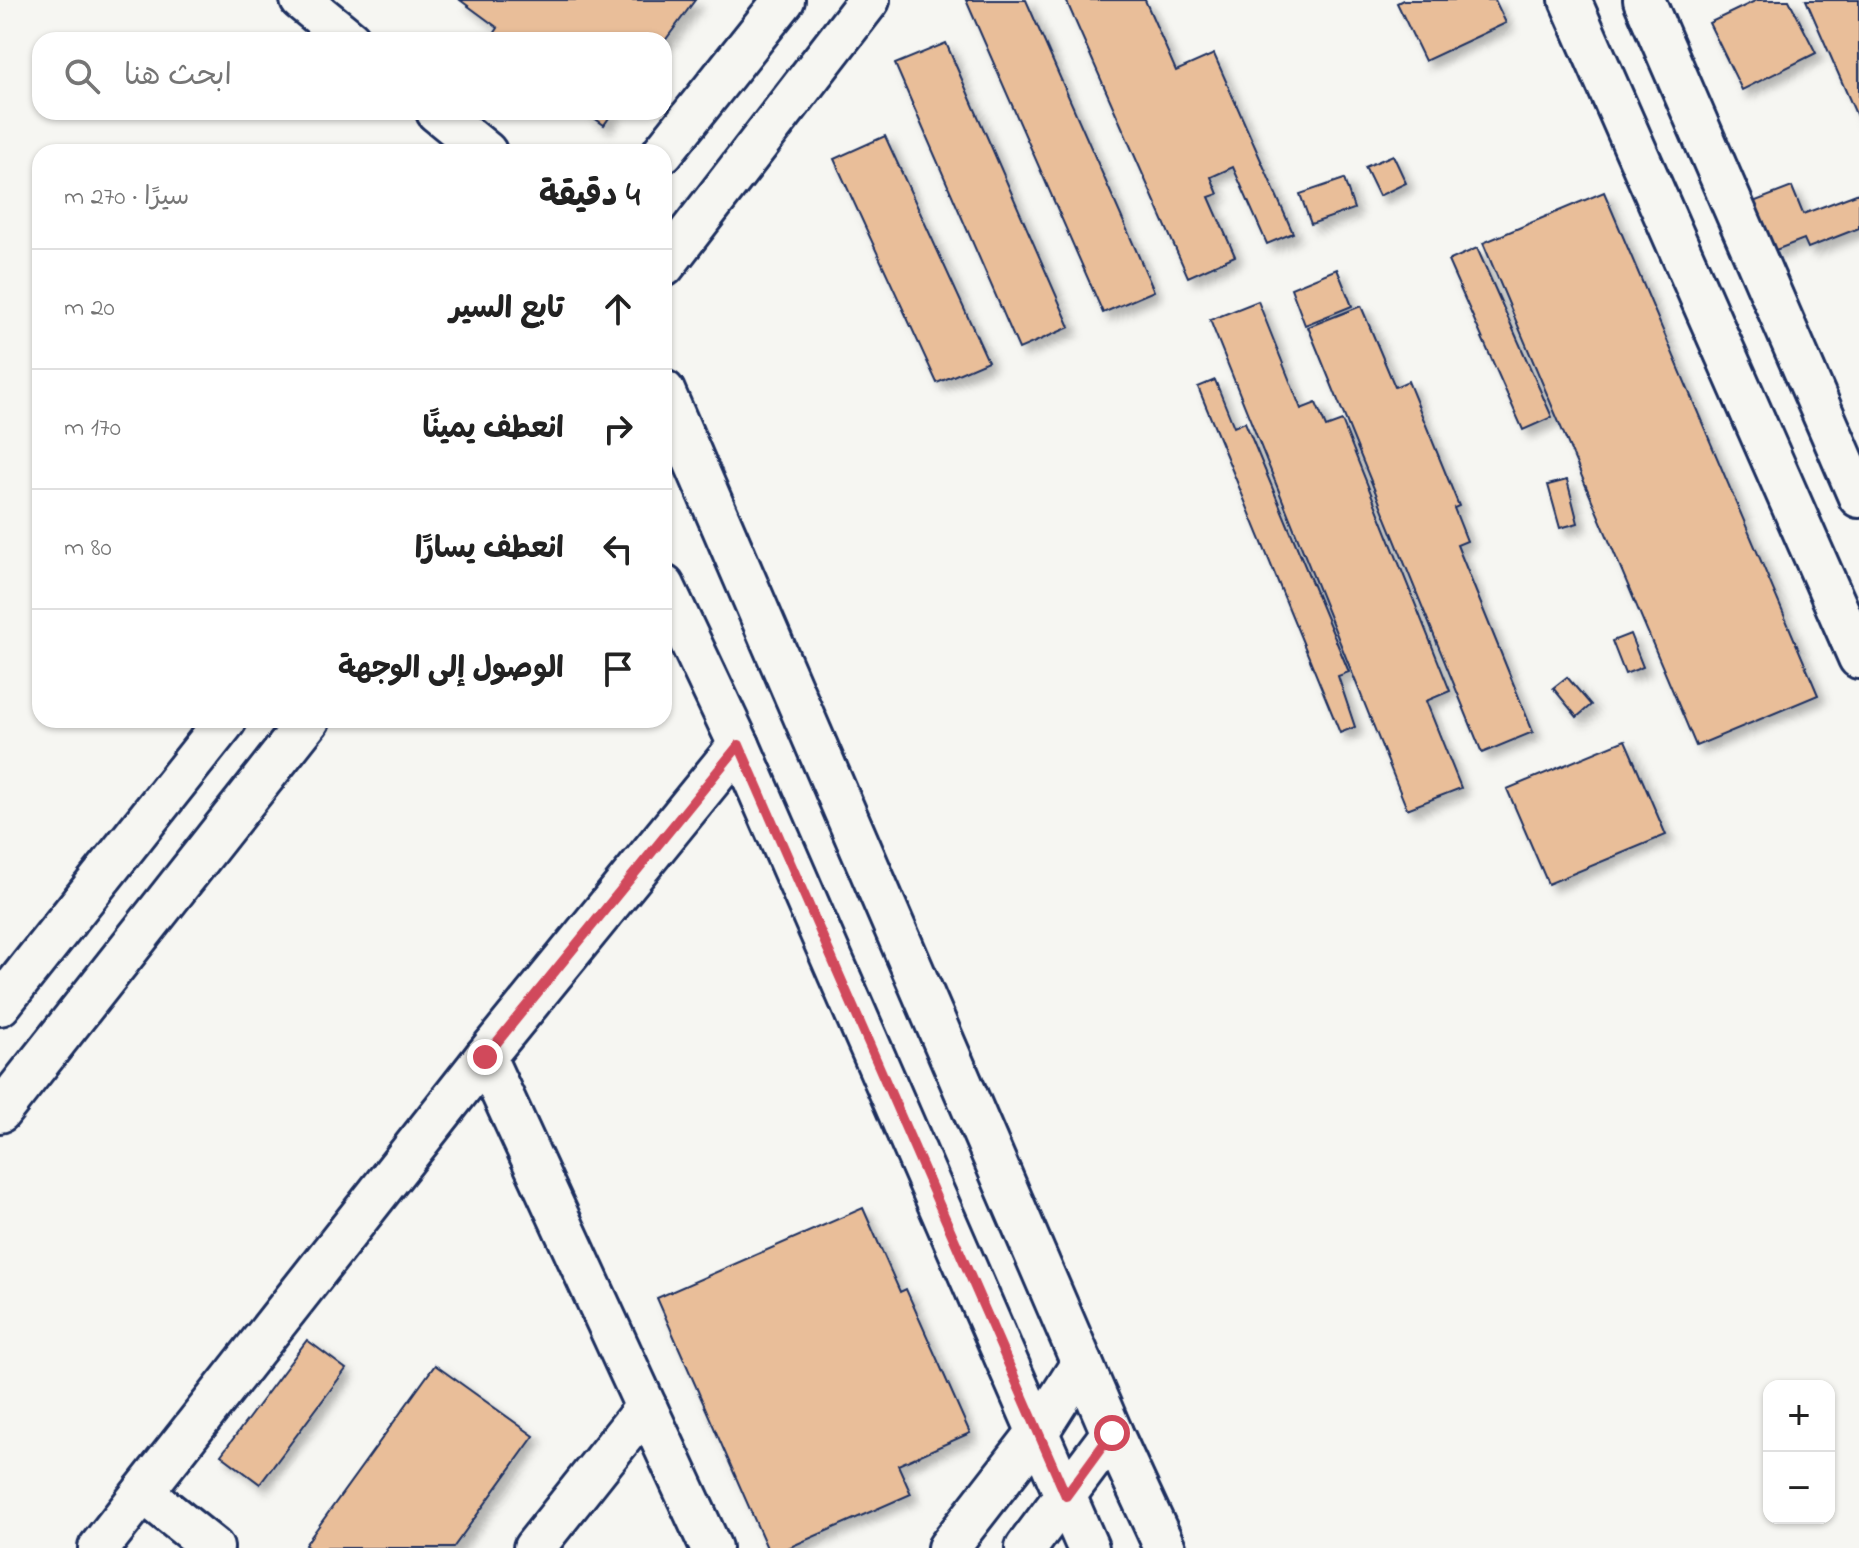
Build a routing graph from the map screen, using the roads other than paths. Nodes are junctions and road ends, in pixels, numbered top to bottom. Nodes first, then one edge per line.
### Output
1 (301, 0) edge
2 (784, 0) edge
3 (869, 0) edge
4 (1570, 0) edge
5 (1644, 0) edge
6 (340, 32) edge
7 (447, 120) edge
8 (476, 144) edge
9 (669, 144) edge
10 (672, 256) edge
11 (672, 410) edge
12 (1859, 497) edge
13 (672, 603) edge
14 (1859, 658) edge
15 (220, 728) edge
16 (303, 728) edge
17 (739, 745) junction
18 (0, 1005) edge
19 (485, 1057) junction
20 (0, 1112) edge
21 (1082, 1363) junction
22 (646, 1407) junction
23 (1038, 1432) junction
24 (1112, 1433) junction
25 (143, 1492) junction
26 (1066, 1496) junction
27 (99, 1548) edge
28 (213, 1548) edge
29 (534, 1548) edge
30 (711, 1548) edge
31 (948, 1548) edge
32 (1026, 1548) edge
33 (1088, 1548) edge
34 (1165, 1548) edge

1 - 6 street
2 - 9 street
3 - 10 street
4 - 14 street
5 - 12 street
7 - 8 street
11 - 21 street
13 - 17 street
15 - 18 street
16 - 20 street
17 - 19 street
17 - 23 street
19 - 22 street
19 - 25 street
21 - 23 street
21 - 24 street
22 - 29 street
22 - 30 street
23 - 26 street
23 - 31 street
24 - 26 street
24 - 34 street
25 - 27 street
25 - 28 street
26 - 32 street
26 - 33 street

